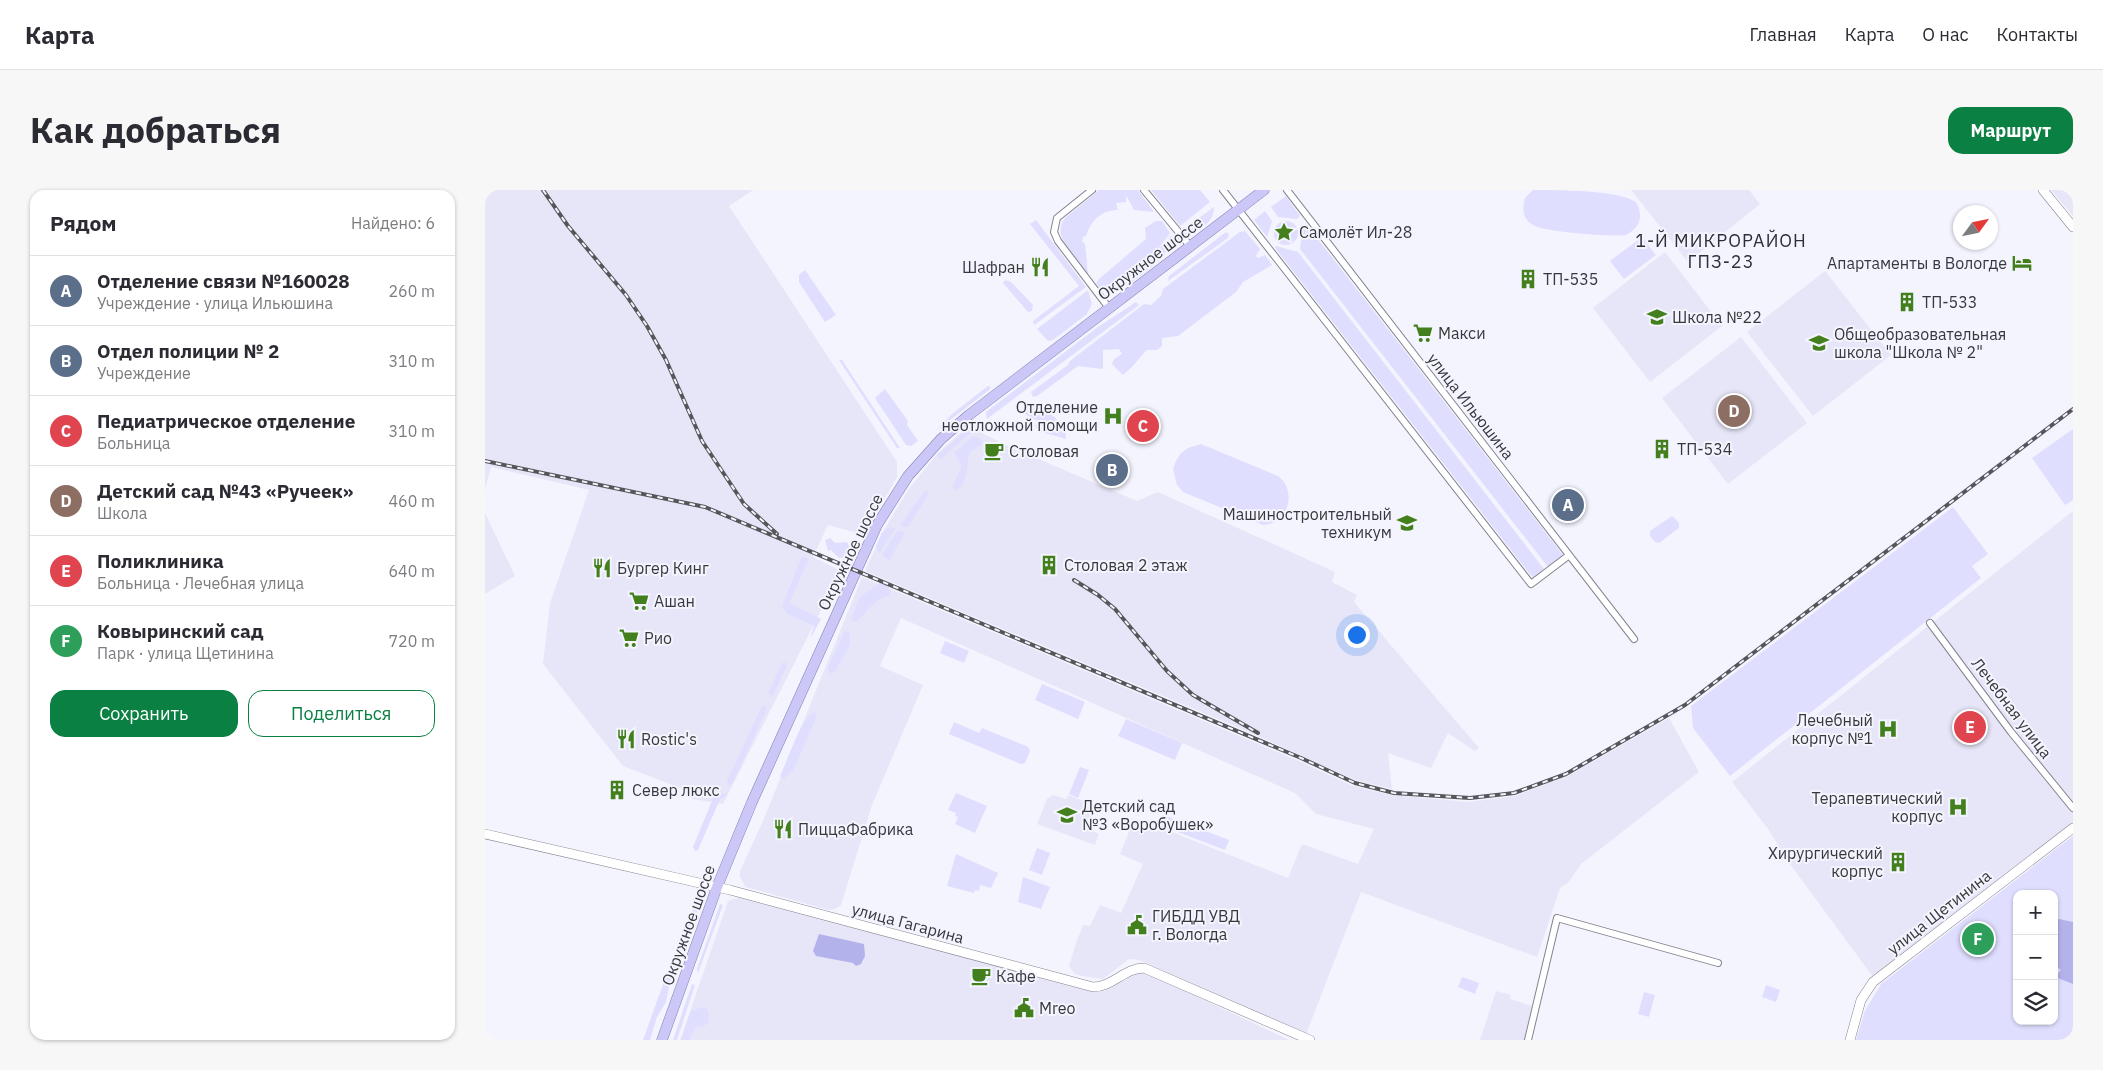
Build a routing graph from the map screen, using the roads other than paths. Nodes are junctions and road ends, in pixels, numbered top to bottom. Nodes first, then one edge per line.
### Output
1 (1092, 190) edge
2 (1144, 190) edge
3 (1223, 190) edge
4 (1264, 190) edge
5 (1287, 190) edge
6 (2043, 190) edge
7 (1239, 209) junction
8 (2073, 227) edge
9 (1189, 246) junction
10 (1109, 308) junction
11 (1568, 556) junction
12 (1930, 623) dead end
13 (1634, 639) dead end
14 (2073, 808) edge
15 (2073, 828) edge
16 (485, 834) edge
17 (717, 887) junction
18 (1718, 963) dead end
19 (662, 1040) edge
20 (1310, 1040) edge
21 (1528, 1040) edge
22 (1850, 1040) edge

1 - 10 street
2 - 9 street
3 - 7 street
4 - 7 main road, Окружное шоссе
5 - 11 street, улица Ильюшина
6 - 8 street
7 - 9 main road, Окружное шоссе
7 - 11 street
9 - 10 main road, Окружное шоссе
10 - 17 main road, Окружное шоссе
11 - 13 street, улица Ильюшина
12 - 14 street, Лечебная улица
15 - 22 street, улица Щетинина
16 - 17 street, улица Гагарина
17 - 19 main road, Окружное шоссе
17 - 20 street, улица Гагарина
18 - 21 street

